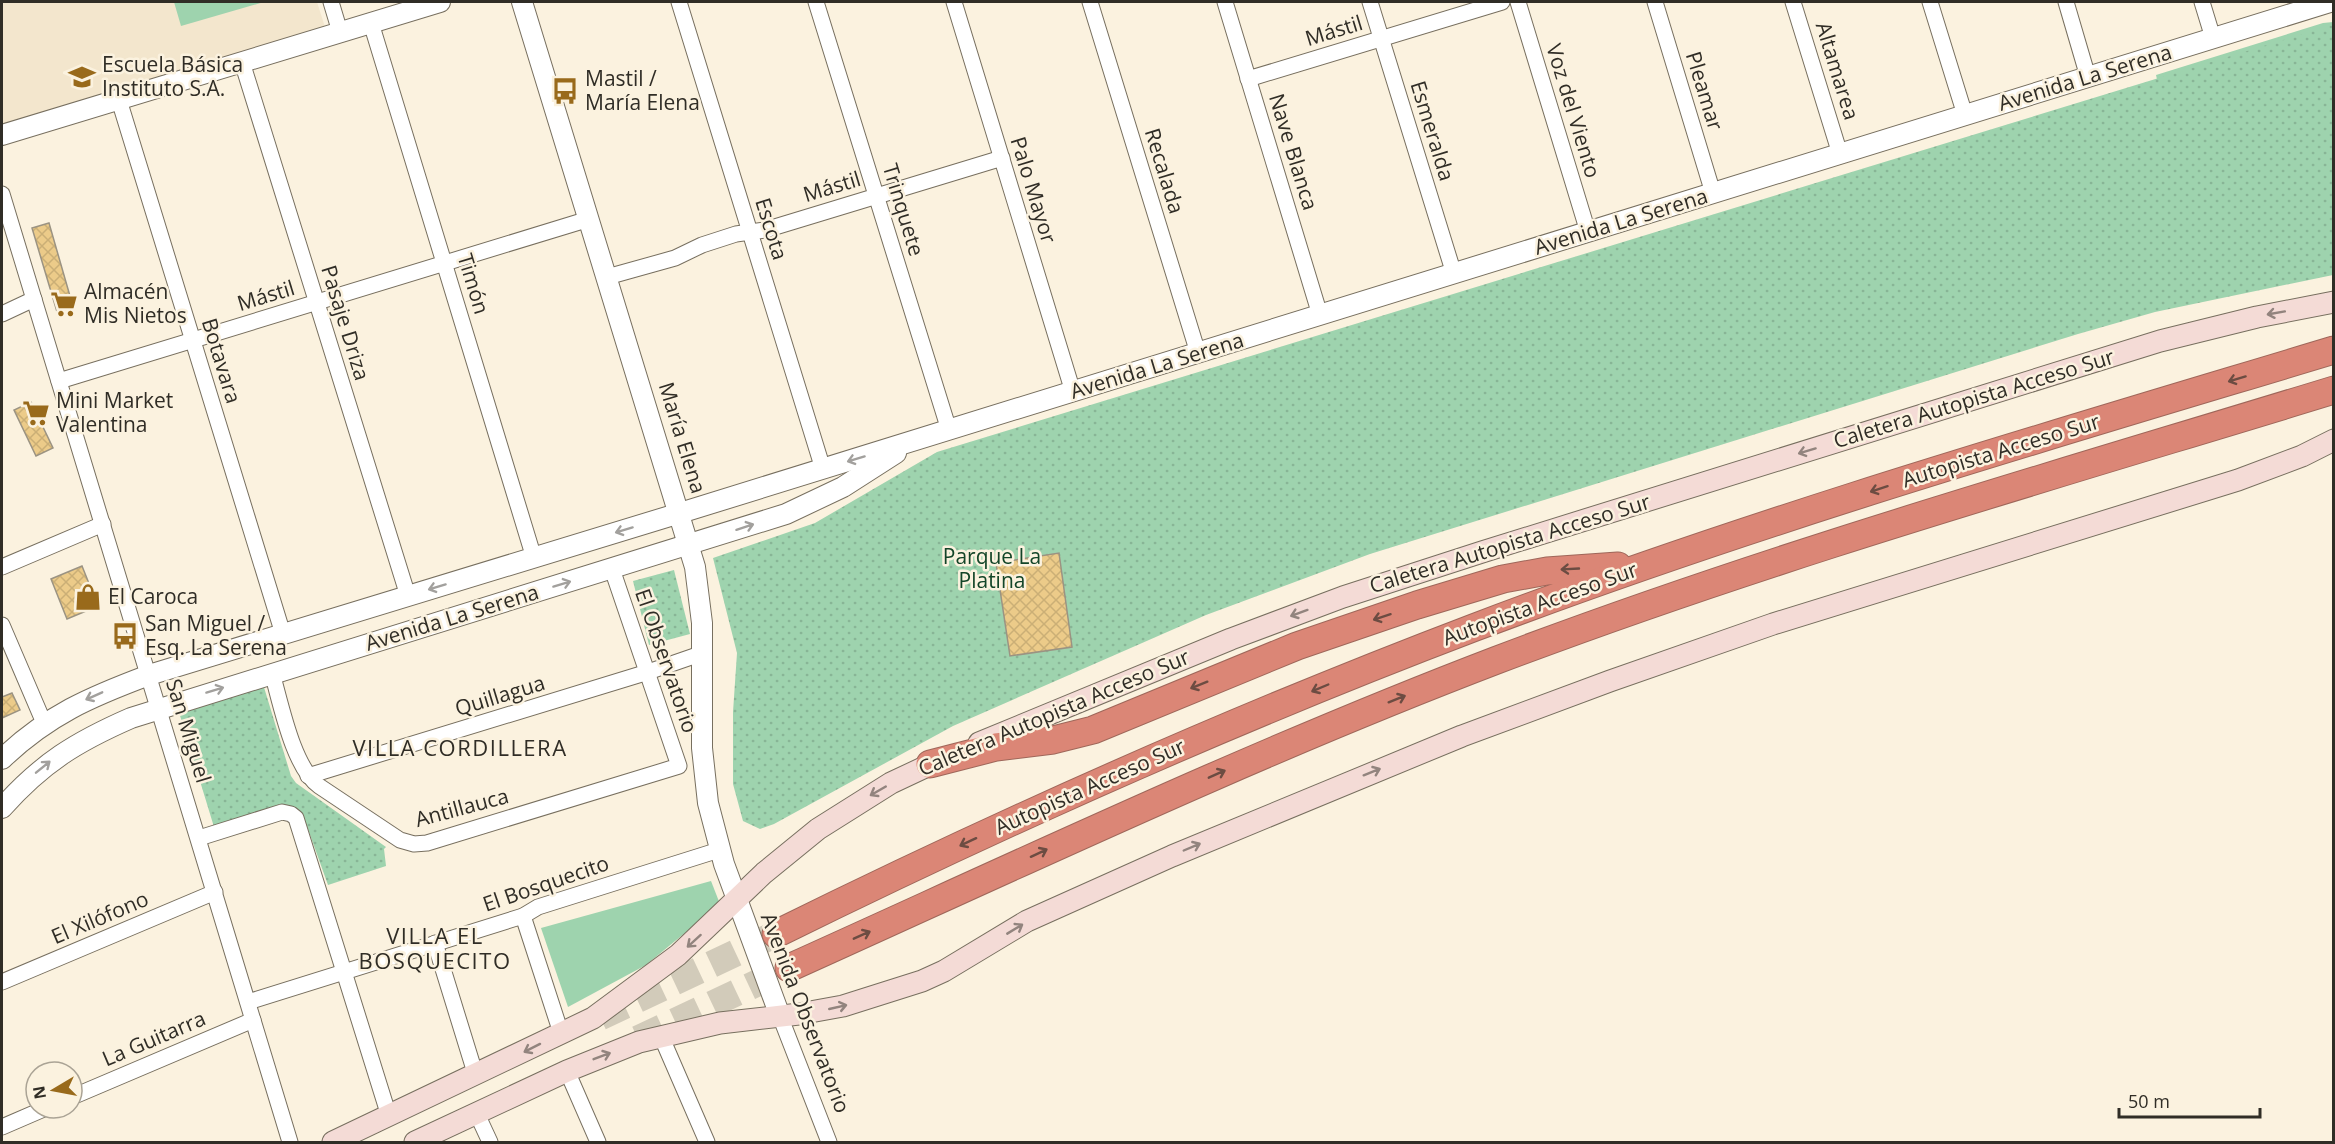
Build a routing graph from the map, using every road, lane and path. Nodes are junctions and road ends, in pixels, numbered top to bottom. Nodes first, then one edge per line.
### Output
1 (331, 2) edge
2 (440, 2) edge
3 (522, 2) edge
4 (680, 2) edge
5 (816, 2) edge
6 (954, 2) edge
7 (1090, 2) edge
8 (1225, 2) edge
9 (1370, 2) edge
10 (1502, 2) edge
11 (1518, 2) edge
12 (1655, 2) edge
13 (1793, 2) edge
14 (1930, 2) edge
15 (2066, 2) edge
16 (2202, 2) edge
17 (2330, 2) edge
18 (371, 22) junction
19 (340, 32) junction
20 (1382, 38) junction
21 (2213, 38) junction
22 (243, 62) junction
23 (2088, 77) junction
24 (1248, 79) junction
25 (119, 100) junction
26 (1965, 115) junction
27 (2, 135) edge
28 (1840, 154) junction
29 (1002, 159) junction
30 (1713, 193) junction
31 (2, 194) edge
32 (877, 196) junction
33 (589, 219) junction
34 (750, 232) junction
35 (1588, 232) junction
36 (444, 263) junction
37 (1454, 273) junction
38 (607, 277) junction
39 (34, 300) junction
40 (317, 302) junction
41 (2334, 302) edge
42 (2, 314) edge
43 (1320, 315) junction
44 (192, 340) junction
45 (2334, 350) edge
46 (1197, 353) junction
47 (59, 381) junction
48 (2334, 390) edge
49 (1073, 392) junction
50 (949, 430) junction
51 (2334, 440) edge
52 (912, 442) junction
53 (823, 469) junction
54 (680, 513) junction
55 (103, 524) junction
56 (689, 545) junction
57 (534, 558) junction
58 (1670, 558) junction
59 (2, 567) edge
60 (612, 569) junction
61 (408, 596) junction
62 (2, 625) edge
63 (283, 634) junction
64 (703, 653) junction
65 (648, 672) junction
66 (272, 673) junction
67 (149, 675) junction
68 (159, 708) junction
69 (44, 723) junction
70 (2, 759) edge
71 (930, 764) junction
72 (679, 766) joint
73 (308, 777) junction
74 (2, 808) edge
75 (199, 838) junction
76 (720, 850) junction
77 (215, 892) junction
78 (736, 900) junction
79 (523, 916) junction
80 (776, 934) tunnel mouth
81 (435, 943) junction
82 (789, 968) tunnel mouth
83 (345, 971) junction
84 (2, 982) edge
85 (248, 1002) junction
86 (780, 1016) junction
87 (253, 1020) junction
88 (561, 1033) junction
89 (661, 1036) junction
90 (567, 1071) junction
91 (476, 1076) junction
92 (84, 1092) edge
93 (477, 1114) junction
94 (389, 1116) junction
95 (24, 1118) edge
96 (2, 1127) edge
97 (291, 1143) edge
98 (333, 1143) edge
99 (415, 1143) edge
100 (490, 1143) edge
101 (598, 1143) edge
102 (707, 1143) edge
103 (829, 1143) edge

1 - 19 street
2 - 18 street
3 - 33 street, María Elena
4 - 34 street, Escota
5 - 32 street, Trinquete
6 - 29 street, Palo Mayor
7 - 46 street, Recalada
8 - 24 street, Nave Blanca
9 - 20 street, Esmeralda
10 - 20 street, Mástil
11 - 35 street, Voz del Viento
12 - 30 street, Pleamar
13 - 28 street, Altamarea
14 - 26 street
15 - 23 street
16 - 21 street
17 - 21 street, Avenida La Serena
18 - 19 street
18 - 36 street, Timón
19 - 22 street
20 - 24 street, Mástil
20 - 37 street, Esmeralda
21 - 23 street, Avenida La Serena
22 - 25 street
22 - 40 street, Pasaje Driza
23 - 26 street, Avenida La Serena
24 - 43 street, Nave Blanca
25 - 27 street
25 - 44 street, Botavara
26 - 28 street, Avenida La Serena
28 - 30 street, Avenida La Serena
29 - 32 street, Mástil
29 - 49 street, Palo Mayor
30 - 35 street, Avenida La Serena
31 - 39 street, San Miguel
32 - 34 street, Mástil
32 - 50 street, Trinquete
33 - 36 street, Mástil
33 - 38 street, María Elena
34 - 38 street, Mástil
34 - 53 street, Escota
35 - 37 street, Avenida La Serena
36 - 40 street, Mástil
36 - 57 street, Timón
37 - 43 street, Avenida La Serena
38 - 54 street, María Elena
39 - 42 street
39 - 47 street, San Miguel
40 - 44 street, Mástil
40 - 61 street, Pasaje Driza
41 -> 71 main road, Caletera Autopista Acceso Sur
43 - 46 street, Avenida La Serena
44 - 47 street, Mástil
44 - 63 street, Botavara
45 -> 58 highway, Autopista Acceso Sur
46 - 49 street, Avenida La Serena
47 - 55 street, San Miguel
82 -> 48 highway, Autopista Acceso Sur
49 - 50 street, Avenida La Serena
50 - 52 street, Avenida La Serena
86 -> 51 main road
52 -> 53 street, Avenida La Serena
56 -> 52 street, Avenida La Serena
53 - 54 street, Avenida La Serena
54 - 56 street, María Elena
54 -> 57 street, Avenida La Serena
55 - 59 street
55 - 67 street, San Miguel
56 - 60 street, Avenida La Serena
56 - 64 street, María Elena
57 -> 61 street, Avenida La Serena
58 -> 71 highway
58 -> 80 highway, Autopista Acceso Sur
60 - 65 street, El Observatorio
66 -> 60 street, Avenida La Serena
61 - 63 street, Avenida La Serena
62 - 69 street
63 - 67 street, Avenida La Serena
64 - 65 street, Quillagua
64 - 76 street, María Elena
65 - 72 street, El Observatorio
65 - 73 street, Quillagua
68 -> 66 street, Avenida La Serena
66 - 73 street, Antillauca
67 - 68 street, San Miguel
67 -> 69 street, Avenida La Serena
74 -> 68 street, Avenida La Serena
68 - 75 street, San Miguel
69 - 70 street, Avenida La Serena
71 -> 78 main road, Caletera Autopista Acceso Sur
72 - 73 street, Antillauca
75 - 77 street, San Miguel
75 - 83 street
76 - 78 street, María Elena
76 - 79 street, El Bosquecito
77 - 84 street, El Xilófono
77 - 85 street, San Miguel
78 - 86 street, Avenida Observatorio
78 -> 88 main road
79 - 81 street, El Bosquecito
79 - 88 street
81 - 83 street, El Bosquecito
81 - 91 street
83 - 85 street, El Bosquecito
83 - 94 street
85 - 87 street, San Miguel
86 - 89 main road
86 - 103 street, Avenida Observatorio
87 - 92 street, La Guitarra
87 - 97 street, San Miguel
88 -> 91 main road
90 -> 89 main road
89 - 102 street
90 - 93 main road
90 - 101 street
91 - 94 main road
93 - 99 main road
93 - 100 street
94 - 98 main road
95 - 96 street

